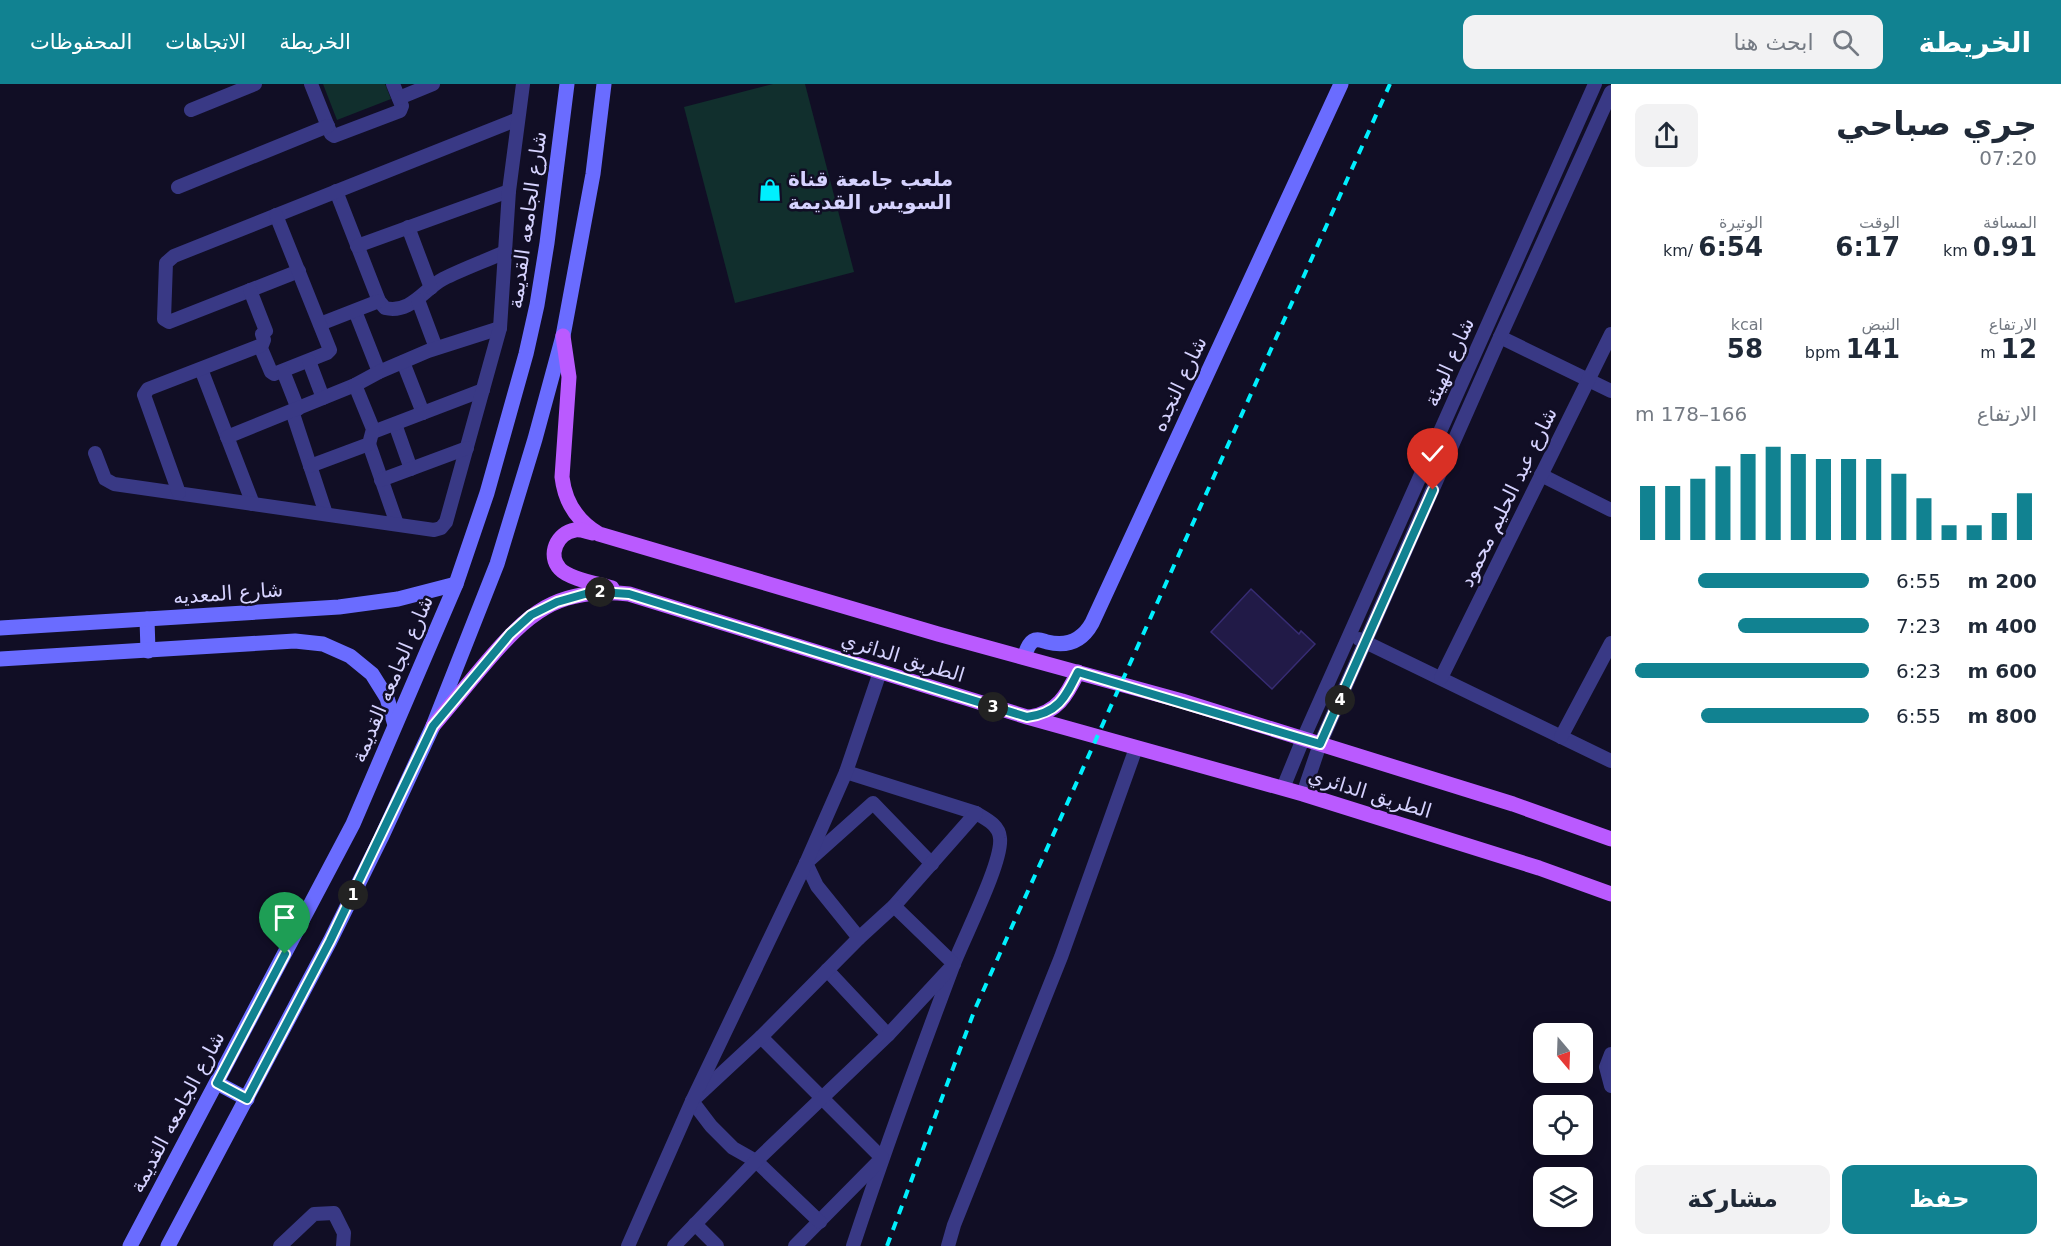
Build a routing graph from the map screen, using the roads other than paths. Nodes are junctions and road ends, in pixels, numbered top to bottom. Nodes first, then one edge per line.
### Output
1 (255, 84) edge
2 (311, 84) edge
3 (393, 84) edge
4 (433, 84) edge
5 (524, 84) edge
6 (567, 84) edge
7 (603, 84) edge
8 (1341, 84) edge
9 (1595, 84) edge
10 (1611, 92) edge
11 (399, 98) junction
12 (191, 110) dead end
13 (518, 119) junction
14 (328, 126) junction
15 (178, 187) dead end
16 (336, 191) junction
17 (509, 191) junction
18 (276, 215) junction
19 (408, 227) junction
20 (357, 246) junction
21 (505, 252) junction
22 (299, 271) junction
23 (431, 288) junction
24 (250, 290) junction
25 (418, 300) junction
26 (379, 301) junction
27 (355, 310) junction
28 (320, 324) junction
29 (500, 328) junction
30 (1611, 334) edge
31 (563, 336) junction
32 (1500, 338) junction
33 (260, 346) junction
34 (436, 348) junction
35 (309, 361) junction
36 (403, 362) junction
37 (201, 369) junction
38 (283, 371) junction
39 (379, 372) junction
40 (1588, 380) junction
41 (356, 385) junction
42 (483, 390) junction
43 (1611, 391) edge
44 (323, 398) junction
45 (295, 410) junction
46 (423, 413) junction
47 (395, 424) junction
48 (227, 437) junction
49 (371, 438) junction
50 (467, 448) junction
51 (95, 453) dead end
52 (310, 466) junction
53 (411, 469) junction
54 (1541, 475) junction
55 (381, 480) junction
56 (179, 493) junction
57 (253, 504) junction
58 (1611, 510) edge
59 (326, 514) junction
60 (397, 524) junction
61 (599, 534) junction
62 (456, 584) junction
63 (629, 594) junction
64 (147, 619) junction
65 (0, 628) edge
66 (1350, 634) junction
67 (1366, 642) junction
68 (1611, 643) edge
69 (148, 651) junction
70 (1024, 657) junction
71 (0, 658) edge
72 (879, 672) junction
73 (1078, 672) junction
74 (1441, 678) junction
75 (1027, 717) junction
76 (395, 726) junction
77 (433, 726) junction
78 (1561, 737) junction
79 (1303, 739) junction
80 (1320, 744) junction
81 (1136, 748) junction
82 (1611, 761) edge
83 (846, 771) junction
84 (879, 782) junction
85 (1283, 788) junction
86 (1304, 794) junction
87 (873, 803) junction
88 (976, 813) junction
89 (1611, 839) edge
90 (806, 863) junction
91 (932, 864) junction
92 (1611, 894) edge
93 (894, 906) junction
94 (860, 938) junction
95 (954, 964) junction
96 (827, 970) junction
97 (888, 1035) junction
98 (761, 1037) junction
99 (1611, 1054) edge
100 (217, 1083) junction
101 (1611, 1086) edge
102 (824, 1098) junction
103 (247, 1099) junction
104 (692, 1101) junction
105 (882, 1158) junction
106 (756, 1161) junction
107 (820, 1222) junction
108 (695, 1224) junction
109 (130, 1246) edge
110 (168, 1246) edge
111 (280, 1246) edge
112 (343, 1246) edge
113 (628, 1246) edge
114 (674, 1246) edge
115 (717, 1246) edge
116 (795, 1246) edge
117 (853, 1246) edge
118 (948, 1246) edge

1 - 12 street
2 - 14 street
3 - 11 street
4 - 11 street
5 - 13 street
6 - 62 main road, شارع الجامعه القديمة
7 - 31 main road
8 - 70 main road, شارع النجده
9 - 66 street, شارع الهيئة
10 - 32 street, شارع الهيئة
11 - 14 street
13 - 16 street
13 - 17 street
14 - 15 street
16 - 18 street
16 - 20 street
17 - 19 street
17 - 21 street
18 - 22 street
18 - 24 street
19 - 20 street
19 - 23 street
20 - 26 street
21 - 23 street
21 - 29 street
22 - 24 street
22 - 28 street
23 - 25 street
24 - 33 street
25 - 26 street
25 - 34 street
26 - 27 street
27 - 28 street
27 - 39 street
28 - 35 street
29 - 34 street
29 - 42 street
30 - 40 street, شارع عبد الحليم محمود
31 - 61 main road, الطريق الدائري
31 - 77 main road
32 - 40 street
32 - 67 street, شارع الهيئة
33 - 37 street
33 - 38 street
34 - 36 street
35 - 38 street
35 - 44 street
36 - 39 street
36 - 46 street
37 - 48 street
37 - 56 street
38 - 45 street
39 - 41 street
40 - 43 street
40 - 54 street, شارع عبد الحليم محمود
41 - 44 street
41 - 49 street
42 - 46 street
42 - 50 street
44 - 45 street
45 - 48 street
45 - 52 street
46 - 47 street
47 - 49 street
47 - 53 street
48 - 57 street
49 - 52 street
49 - 55 street
50 - 53 street
50 - 60 street
51 - 56 street
52 - 59 street
53 - 55 street
54 - 58 street
54 - 74 street, شارع عبد الحليم محمود
55 - 60 street
56 - 57 street
57 - 59 street
59 - 60 street
61 - 63 main road
61 - 70 main road, الطريق الدائري
62 - 64 main road, شارع المعديه
62 - 76 main road, شارع الجامعه القديمة
63 - 72 main road, الطريق الدائري
63 - 77 main road, الطريق الدائري
64 - 65 main road, شارع المعديه
64 - 69 main road
66 - 67 street
66 - 79 street, شارع الهيئة
67 - 74 street
67 - 80 street, شارع الهيئة
68 - 78 street
69 - 71 main road
69 - 76 main road
70 - 73 main road, الطريق الدائري
72 - 75 main road, الطريق الدائري
72 - 83 street
73 - 75 main road
73 - 79 main road, الطريق الدائري
74 - 78 street
75 - 81 main road, الطريق الدائري
76 - 100 main road, شارع الجامعه القديمة
77 - 103 main road
78 - 82 street
79 - 80 main road, الطريق الدائري
79 - 85 street, شارع الهيئة
80 - 86 street, شارع الهيئة
80 - 89 main road, الطريق الدائري
81 - 85 main road, الطريق الدائري
81 - 118 street
83 - 84 street
83 - 90 street
84 - 87 street
84 - 88 street
85 - 86 main road, الطريق الدائري
86 - 92 main road, الطريق الدائري
87 - 90 street
87 - 91 street
88 - 91 street
88 - 95 street
90 - 94 street
90 - 104 street
91 - 93 street
93 - 94 street
93 - 95 street
94 - 96 street
95 - 97 street
95 - 105 street
96 - 97 street
96 - 98 street
97 - 102 street
98 - 102 street
98 - 104 street
99 - 101 street
100 - 103 main road
100 - 109 main road, شارع الجامعه القديمة
102 - 105 street
102 - 106 street
103 - 110 main road
104 - 106 street
104 - 113 street
105 - 107 street
105 - 117 street
106 - 107 street
106 - 108 street
107 - 116 street
108 - 114 street
108 - 115 street
111 - 112 street

